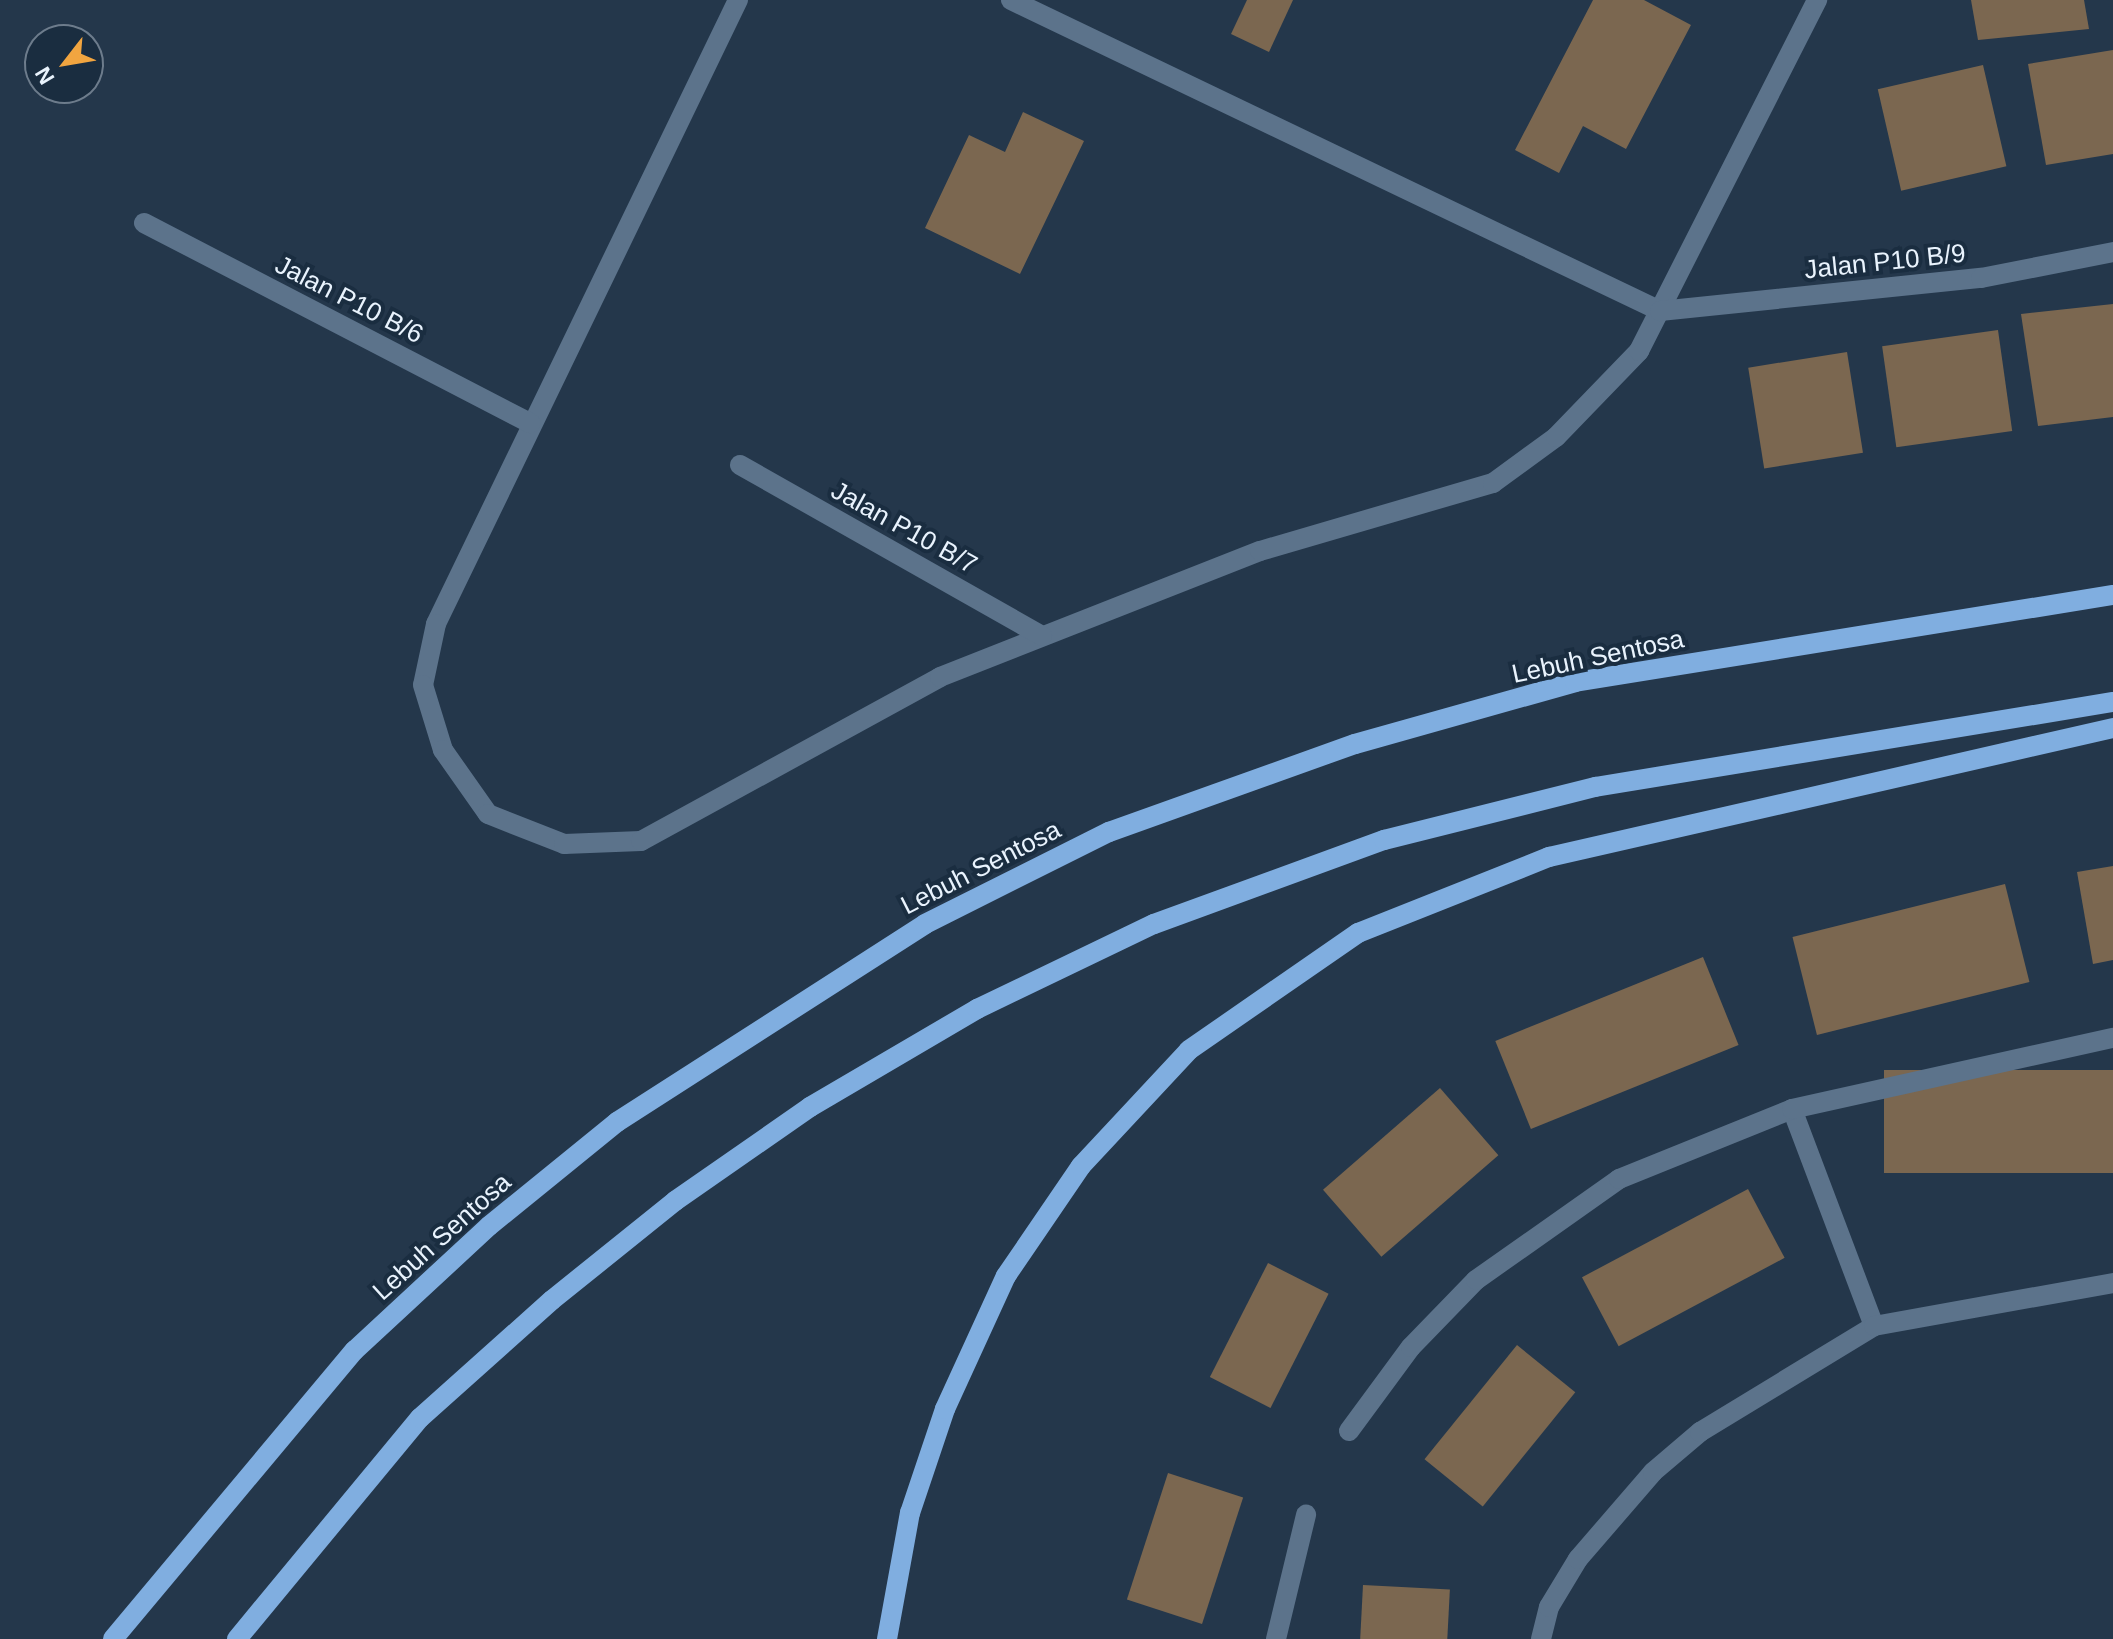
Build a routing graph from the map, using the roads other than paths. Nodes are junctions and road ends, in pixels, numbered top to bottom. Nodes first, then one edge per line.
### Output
1 (738, 0) edge
2 (1011, 0) edge
3 (1817, 0) edge
4 (144, 223) dead end
5 (2113, 252) edge
6 (1660, 311) junction
7 (530, 423) junction
8 (740, 465) dead end
9 (2113, 595) edge
10 (1042, 636) junction
11 (2113, 702) edge
12 (2113, 728) edge
13 (2113, 1038) edge
14 (1792, 1109) junction
15 (2113, 1283) edge
16 (1874, 1326) junction
17 (1349, 1431) dead end
18 (1306, 1515) dead end
19 (113, 1639) edge
20 (237, 1639) edge
21 (887, 1639) edge
22 (1276, 1639) edge
23 (1541, 1639) edge

1 - 7 street
2 - 6 street
3 - 6 street
4 - 7 street, Jalan P10 B/6
5 - 6 street, Jalan P10 B/9
6 - 10 street
7 - 10 street
8 - 10 street, Jalan P10 B/7
9 - 19 main road, Lebuh Sentosa
11 - 20 main road
12 - 21 main road
13 - 14 street
14 - 16 street
14 - 17 street
15 - 16 street
16 - 23 street
18 - 22 street

